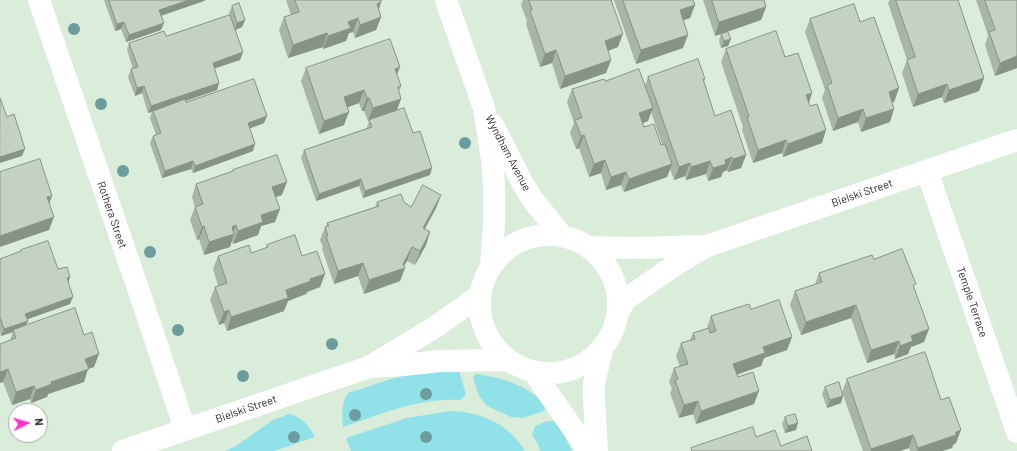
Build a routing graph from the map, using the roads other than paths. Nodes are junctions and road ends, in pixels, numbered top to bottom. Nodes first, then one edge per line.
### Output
1 (39, 0) edge
2 (446, 0) edge
3 (484, 108) junction
4 (1017, 140) edge
5 (927, 171) junction
6 (562, 236) junction
7 (707, 246) junction
8 (588, 247) junction
9 (491, 266) junction
10 (480, 295) junction
11 (617, 314) junction
12 (603, 346) junction
13 (508, 360) junction
14 (369, 367) junction
15 (535, 372) junction
16 (185, 430) junction
17 (1017, 432) edge
18 (123, 451) edge
19 (587, 451) edge
20 (597, 451) edge

1 - 16 street, Rothera Street
2 - 3 street, Wyndham Avenue
3 - 6 street, Wyndham Avenue
3 - 9 street, Wyndham Avenue
4 - 5 street, Bielski Street
5 - 7 street, Bielski Street
5 - 17 street, Temple Terrace
6 - 8 street
6 - 9 street
7 - 8 street, Bielski Street
7 - 11 street, Bielski Street
8 - 11 street
9 - 10 street
10 - 13 street
10 - 14 street, Bielski Street
11 - 12 street
12 - 15 street
12 - 20 street
13 - 14 street, Bielski Street
13 - 15 street
14 - 16 street, Bielski Street
15 - 19 street
16 - 18 street, Bielski Street

